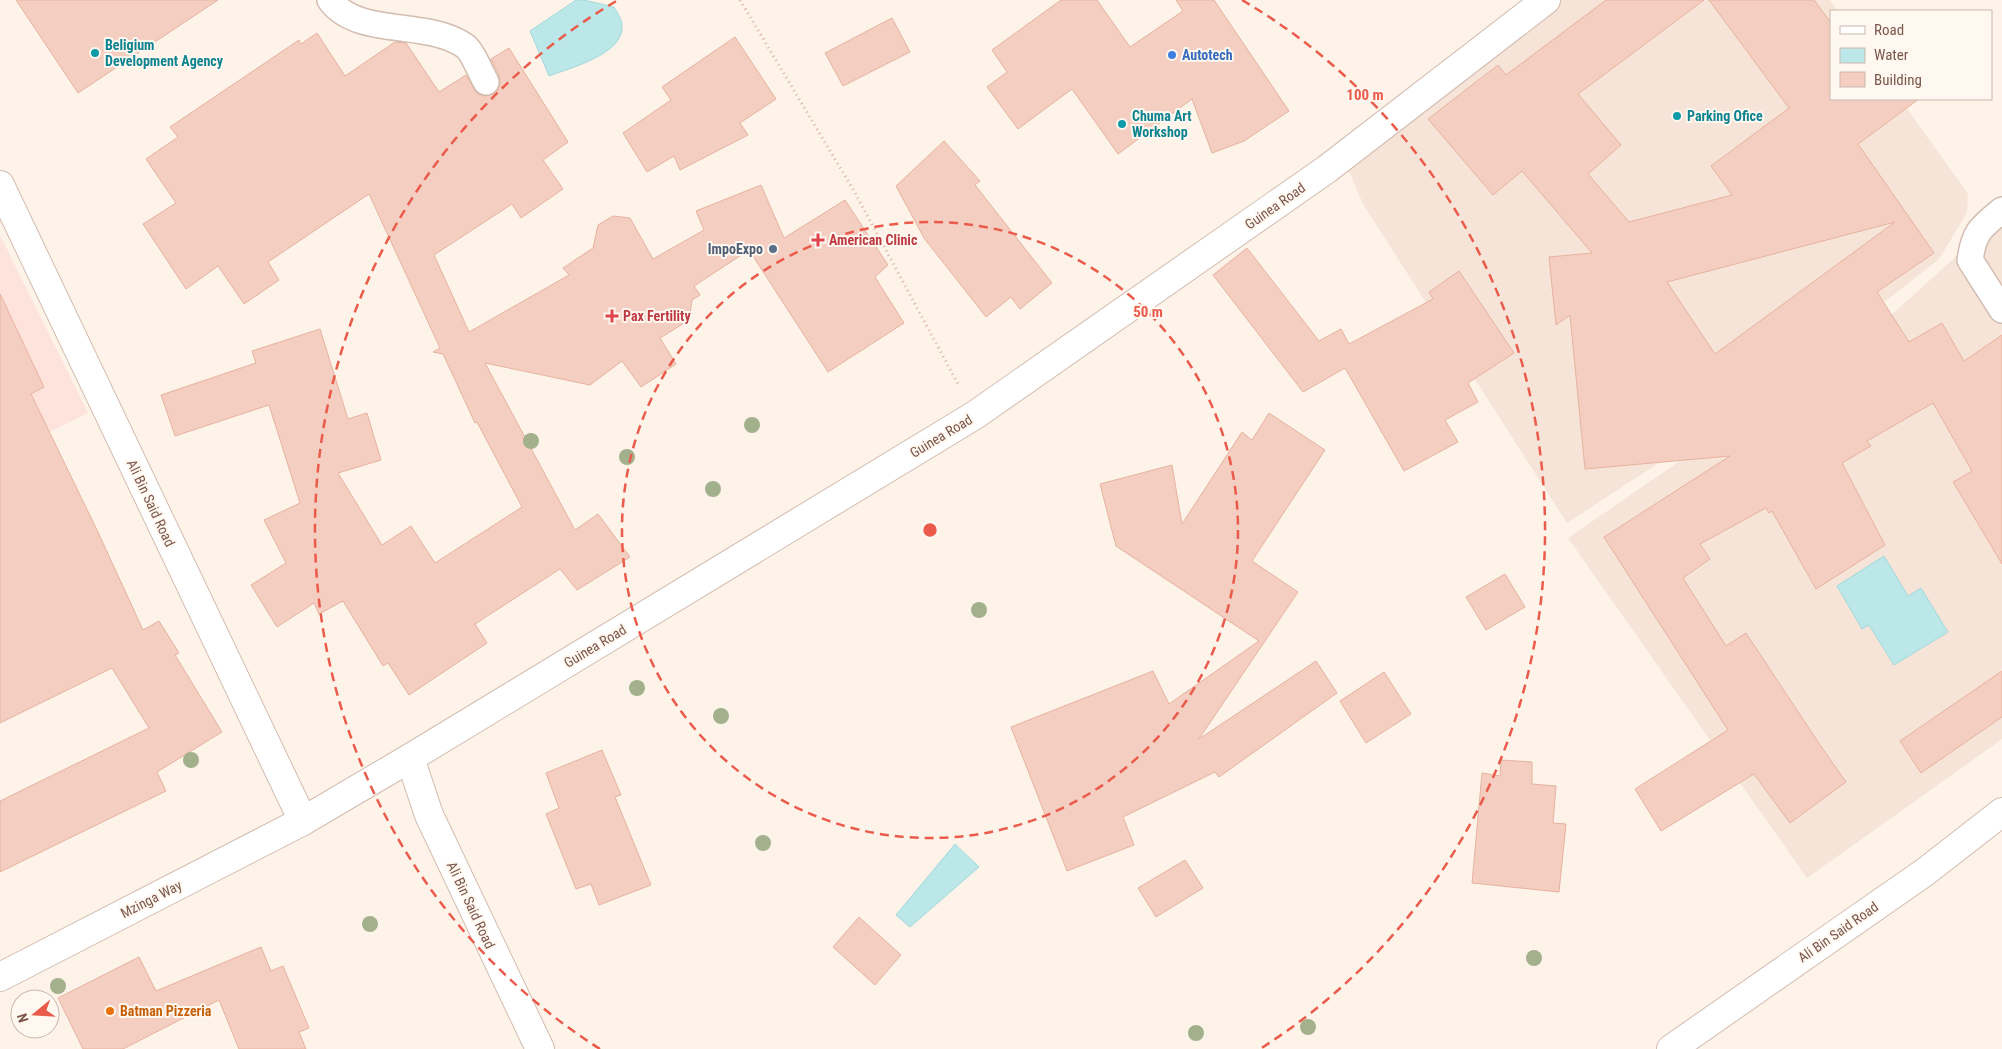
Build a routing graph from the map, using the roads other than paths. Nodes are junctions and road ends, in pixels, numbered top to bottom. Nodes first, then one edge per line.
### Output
1 (330, 0) edge
2 (1546, 0) edge
3 (486, 82) dead end
4 (0, 185) edge
5 (2002, 210) edge
6 (2002, 310) edge
7 (410, 758) junction
8 (2002, 812) edge
9 (303, 821) junction
10 (0, 977) edge
11 (540, 1049) edge
12 (1671, 1049) edge

1 - 3 lane
2 - 7 street, Guinea Road
4 - 9 street, Ali Bin Said Road
5 - 6 lane
7 - 9 street, Guinea Road
7 - 11 street, Ali Bin Said Road
8 - 12 street, Ali Bin Said Road
9 - 10 street, Mzinga Way

